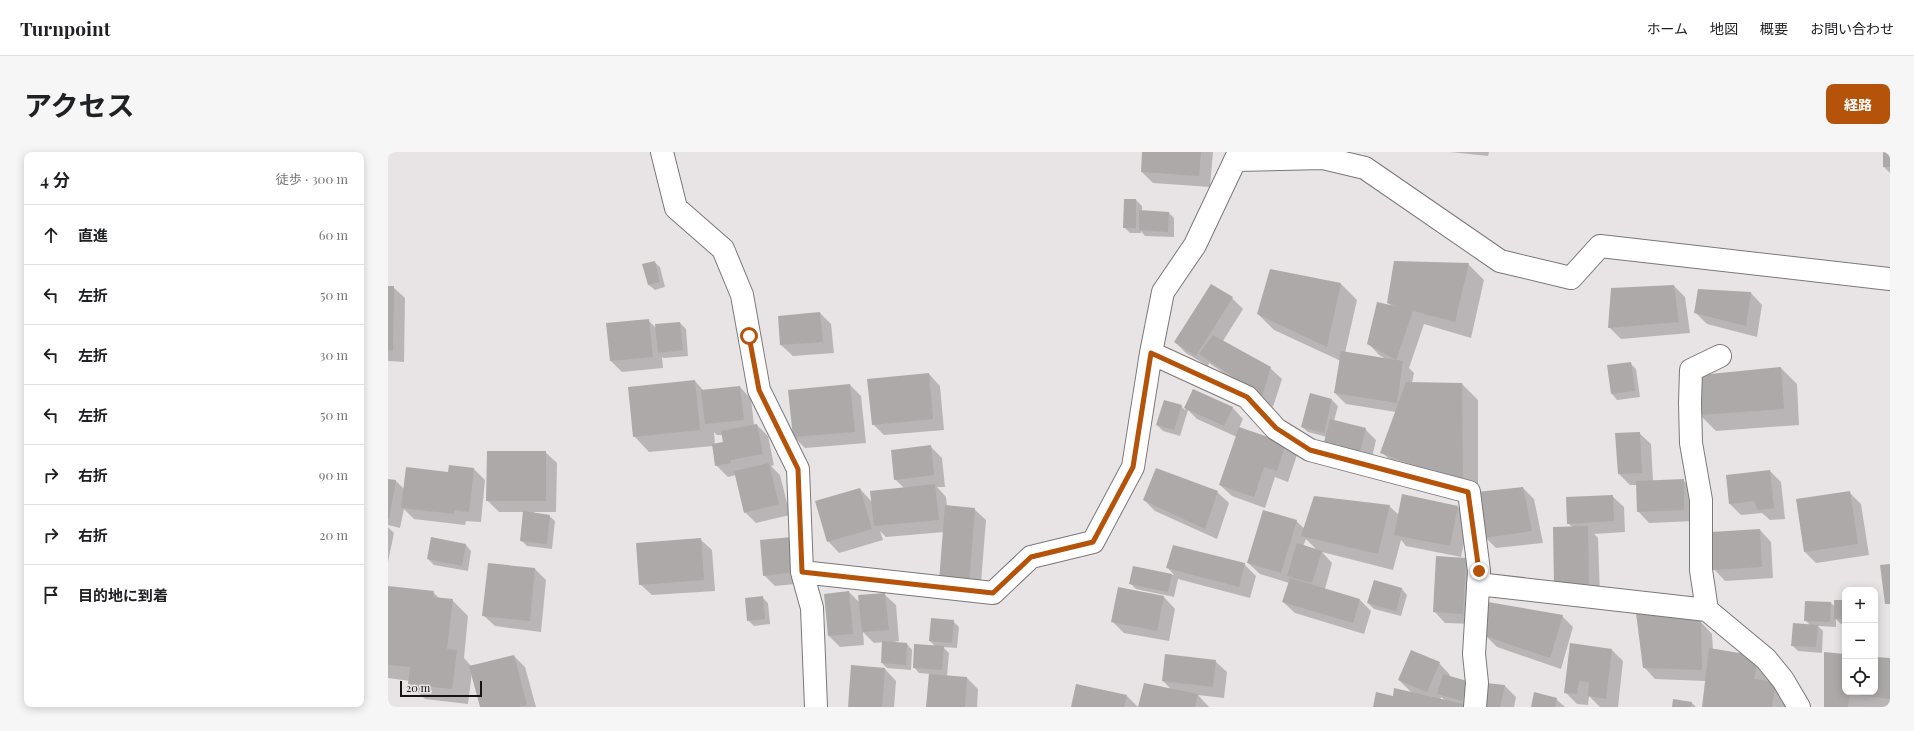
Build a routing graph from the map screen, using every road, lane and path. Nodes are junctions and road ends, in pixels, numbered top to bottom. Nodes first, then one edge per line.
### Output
1 (662, 152) edge
2 (1237, 156) edge
3 (1890, 279) edge
4 (1151, 353) junction
5 (1720, 356) dead end
6 (802, 572) junction
7 (1478, 584) junction
8 (1707, 610) junction
9 (816, 707) edge
10 (1475, 707) edge
11 (1799, 707) edge

1 - 6 street
2 - 3 street
2 - 4 street
4 - 6 street
4 - 7 street
5 - 8 street
6 - 9 street
7 - 8 street
7 - 10 street
8 - 11 street

